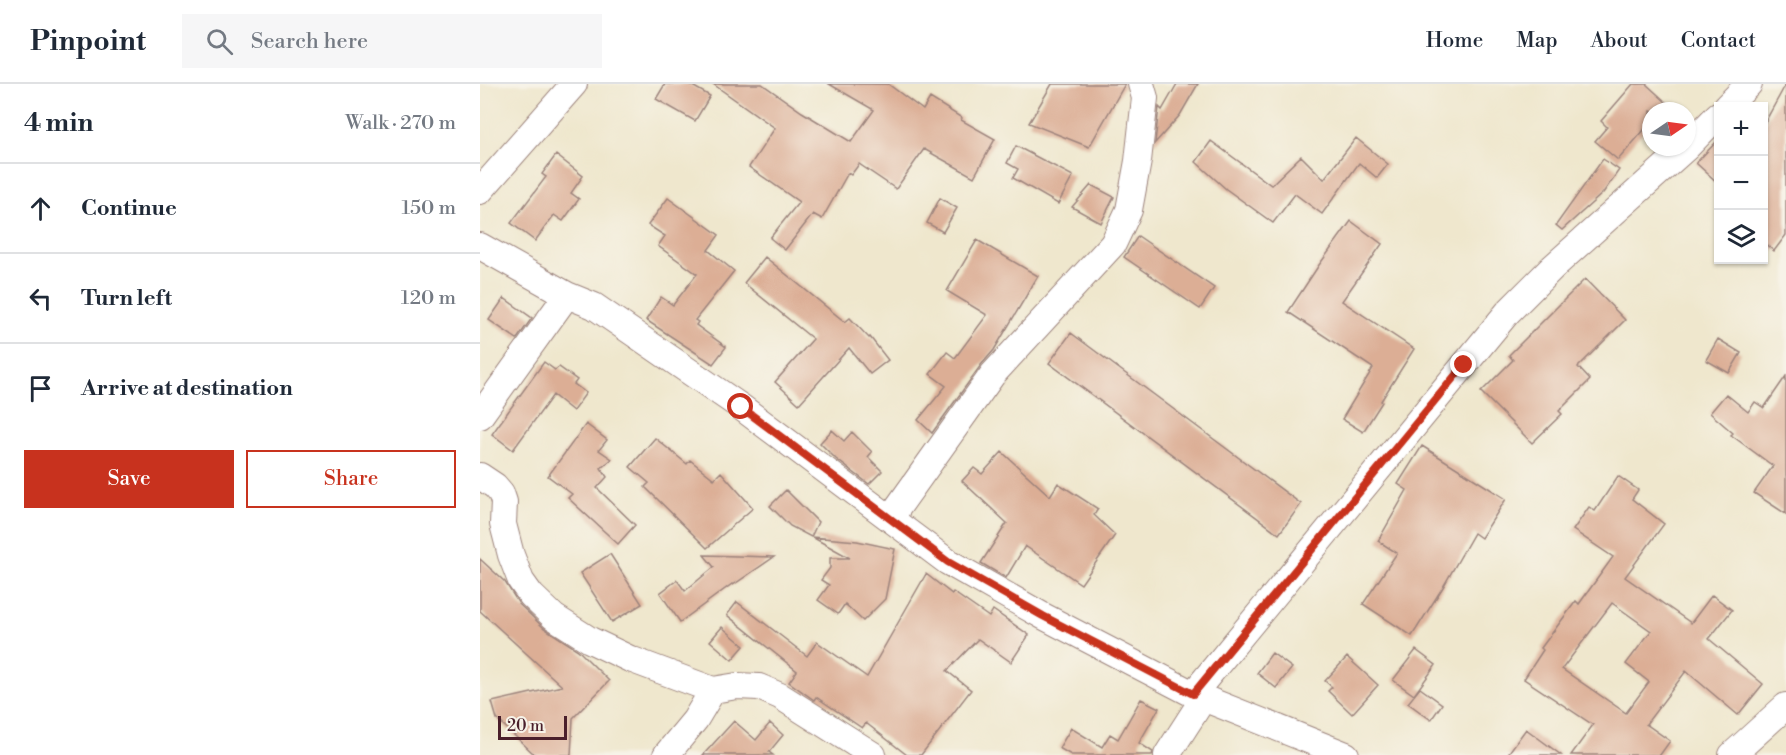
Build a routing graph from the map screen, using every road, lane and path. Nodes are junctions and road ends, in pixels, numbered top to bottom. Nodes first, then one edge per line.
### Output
1 (574, 84) edge
2 (1141, 84) edge
3 (1749, 84) edge
4 (1731, 102) edge
5 (1714, 120) edge
6 (1696, 138) edge
7 (1677, 156) edge
8 (480, 191) edge
9 (480, 246) edge
10 (567, 295) junction
11 (480, 416) edge
12 (480, 476) edge
13 (891, 517) junction
14 (713, 690) junction
15 (1198, 697) junction
16 (1786, 706) edge
17 (666, 755) edge
18 (873, 755) edge
19 (1167, 755) edge
20 (1346, 755) edge
21 (1732, 755) edge

1 - 8 street
2 - 13 street
3 - 4 street
5 - 6 street
7 - 15 street
9 - 10 street
10 - 11 street
10 - 13 street
12 - 14 street
13 - 15 street
14 - 17 street
14 - 18 street
15 - 19 street
15 - 20 street
16 - 21 street

